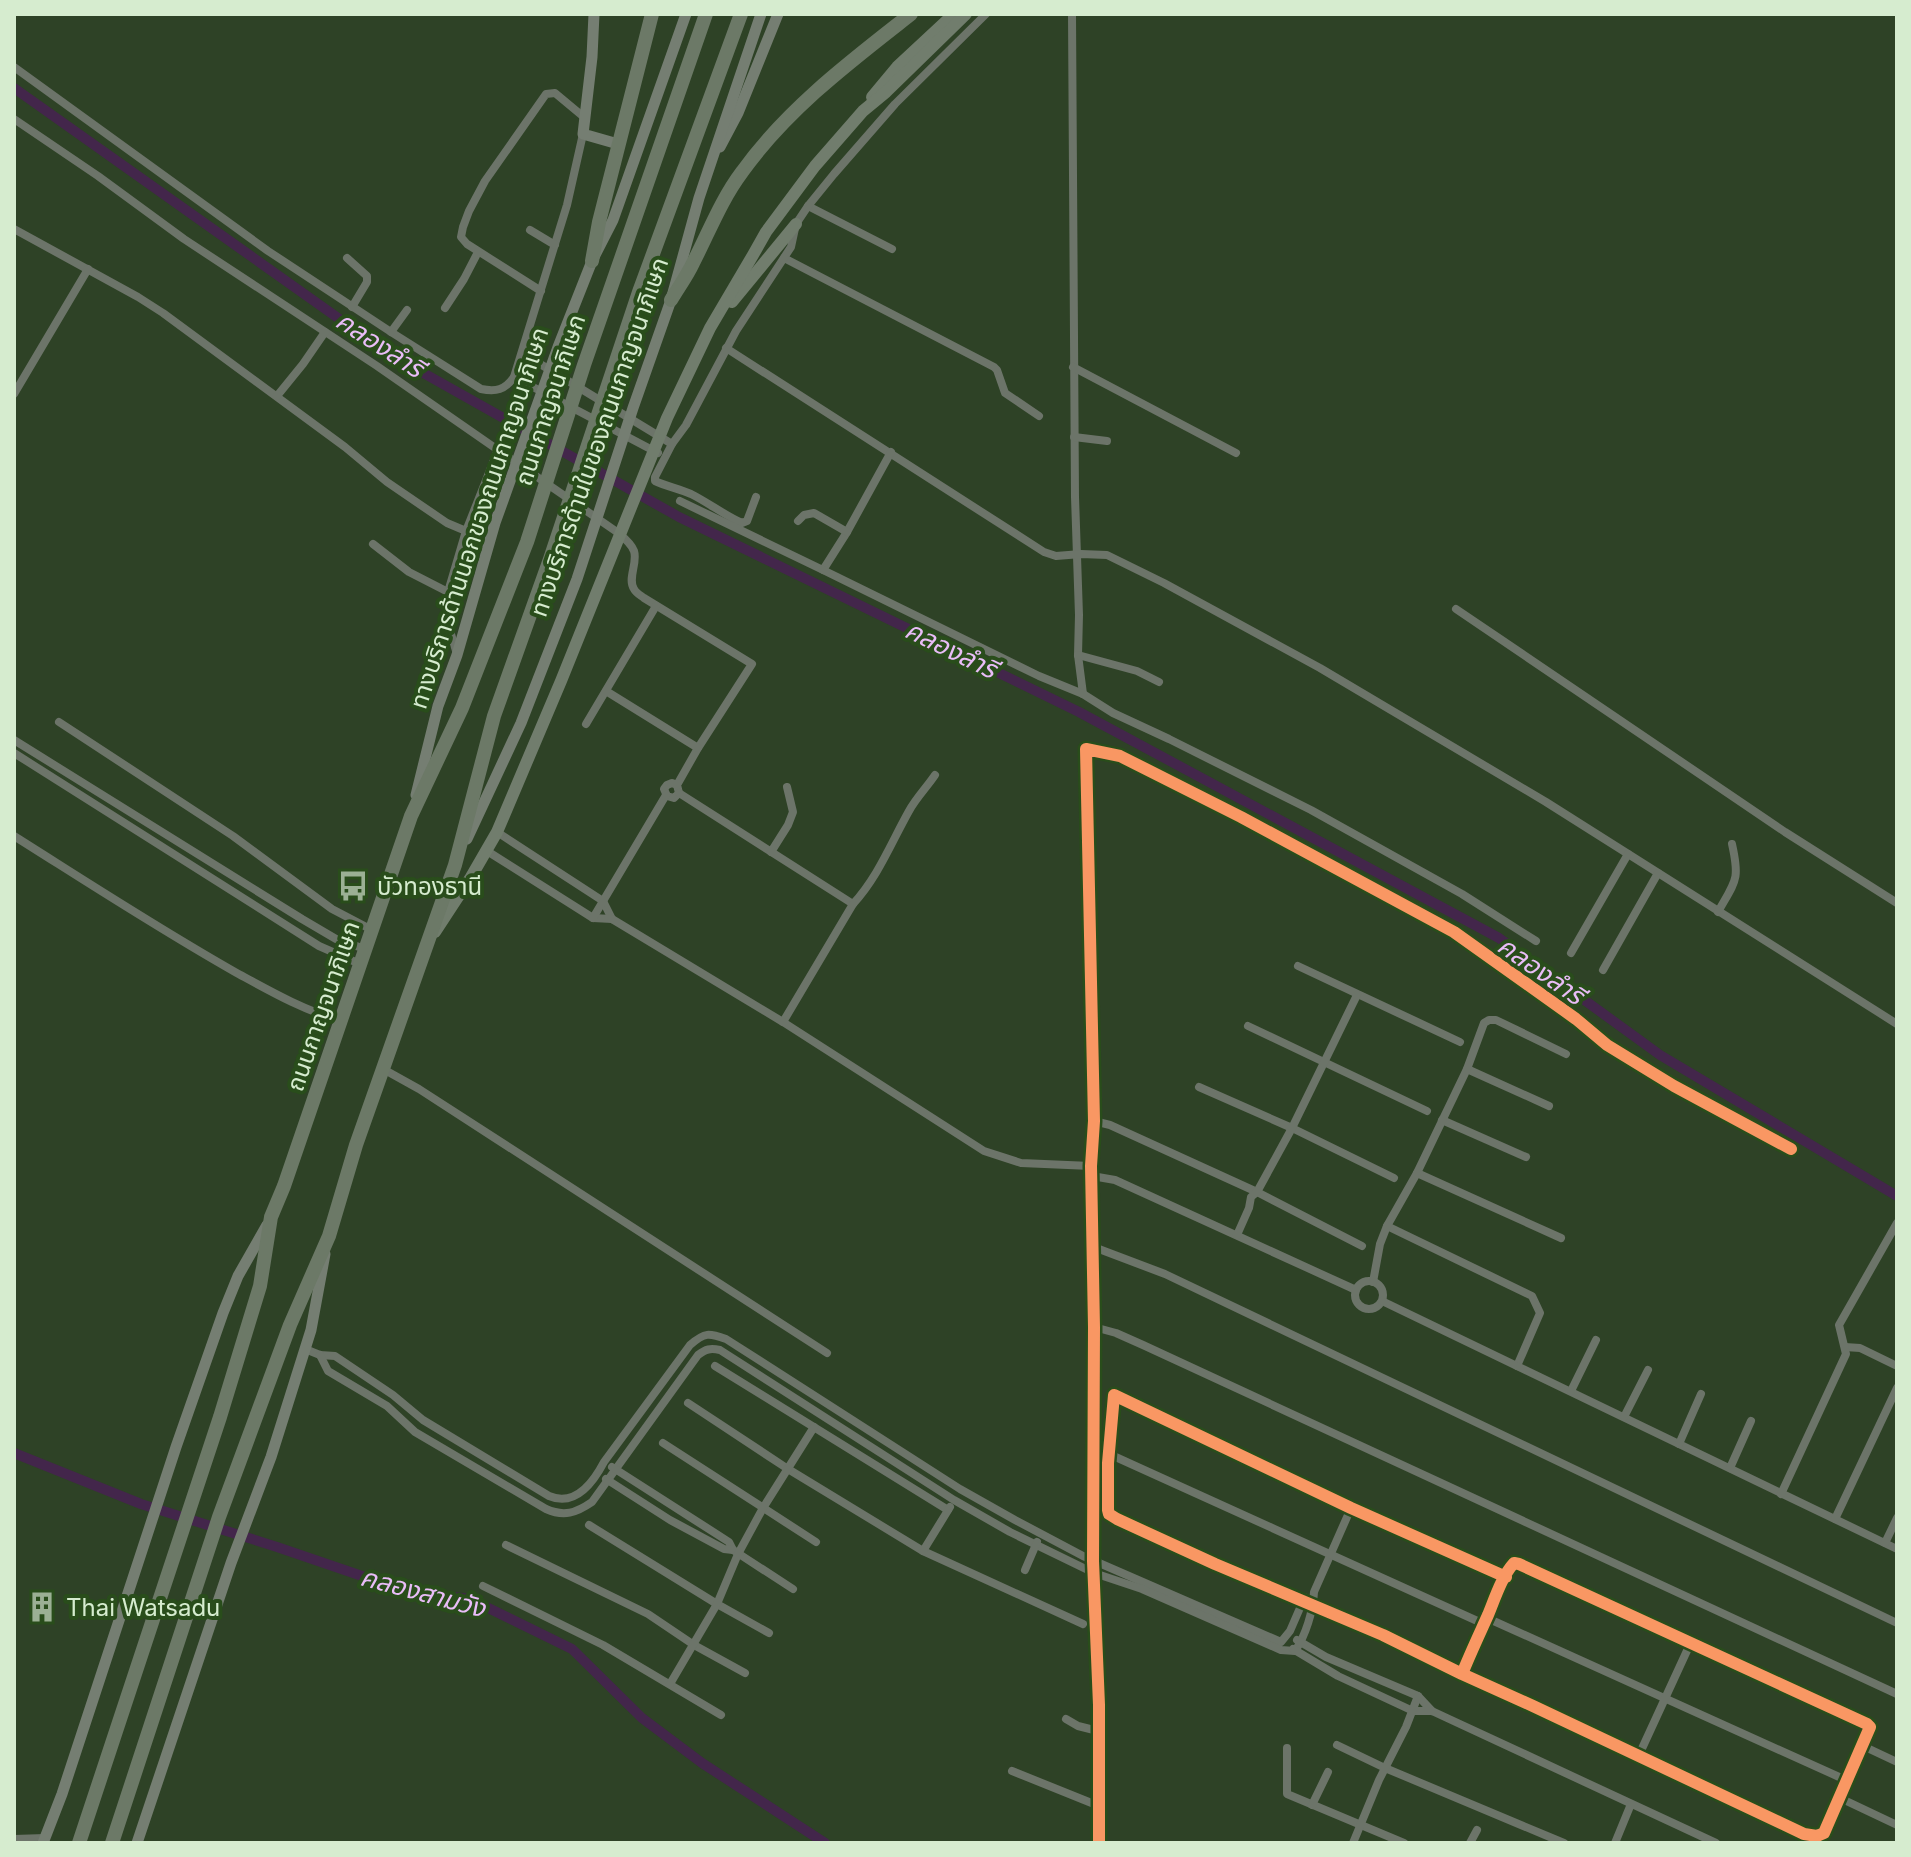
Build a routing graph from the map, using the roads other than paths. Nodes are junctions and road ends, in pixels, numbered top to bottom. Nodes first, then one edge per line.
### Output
1 (594, 14) edge
2 (652, 14) edge
3 (686, 14) edge
4 (706, 14) edge
5 (741, 14) edge
6 (761, 14) edge
7 (778, 14) edge
8 (911, 14) edge
9 (954, 14) edge
10 (966, 14) edge
11 (986, 14) edge
12 (1072, 14) edge
13 (14, 67) edge
14 (863, 111) junction
15 (585, 118) junction
16 (14, 119) edge
17 (583, 134) junction
18 (618, 144) junction
19 (712, 161) junction
20 (808, 206) junction
21 (796, 224) junction
22 (14, 229) edge
23 (530, 230) dead end
24 (555, 245) junction
25 (892, 249) dead end
26 (478, 252) junction
27 (347, 258) dead end
28 (784, 258) junction
29 (592, 261) junction
30 (88, 269) junction
31 (541, 291) junction
32 (671, 300) junction
33 (352, 307) junction
34 (445, 308) dead end
35 (407, 310) dead end
36 (710, 328) junction
37 (325, 332) junction
38 (391, 332) junction
39 (726, 348) junction
40 (522, 353) junction
41 (1073, 367) junction
42 (514, 377) junction
43 (14, 394) edge
44 (277, 396) junction
45 (1039, 416) dead end
46 (1082, 438) junction
47 (1107, 441) dead end
48 (672, 444) junction
49 (494, 447) junction
50 (891, 452) junction
51 (1236, 453) dead end
52 (665, 457) junction
53 (756, 497) dead end
54 (680, 501) dead end
55 (798, 521) dead end
56 (466, 531) junction
57 (847, 532) junction
58 (373, 544) dead end
59 (1079, 555) junction
60 (823, 570) junction
61 (448, 592) junction
62 (656, 606) junction
63 (1456, 609) dead end
64 (457, 655) junction
65 (1078, 655) junction
66 (1159, 682) dead end
67 (606, 691) junction
68 (1083, 694) junction
69 (59, 722) dead end
70 (586, 724) dead end
71 (14, 740) edge
72 (698, 748) junction
73 (14, 753) edge
74 (935, 775) dead end
75 (787, 787) dead end
76 (678, 789) junction
77 (411, 816) junction
78 (497, 832) junction
79 (14, 836) edge
80 (1732, 844) dead end
81 (487, 851) junction
82 (771, 852) junction
83 (1628, 854) junction
84 (455, 865) junction
85 (558, 871) junction
86 (1658, 873) junction
87 (549, 889) junction
88 (603, 901) junction
89 (1897, 903) edge
90 (853, 904) junction
91 (1718, 912) junction
92 (593, 918) junction
93 (612, 919) junction
94 (372, 930) junction
95 (430, 940) junction
96 (1536, 941) dead end
97 (365, 949) junction
98 (1571, 953) dead end
99 (360, 964) junction
100 (1298, 966) dead end
101 (1603, 970) dead end
102 (1357, 995) junction
103 (341, 1021) junction
104 (783, 1022) junction
105 (1897, 1024) edge
106 (1248, 1026) dead end
107 (1460, 1042) dead end
108 (1566, 1054) dead end
109 (1323, 1063) junction
110 (383, 1069) junction
111 (1467, 1069) junction
112 (1199, 1087) dead end
113 (1549, 1106) dead end
114 (1427, 1111) dead end
115 (1442, 1120) junction
116 (1094, 1121) junction
117 (1292, 1128) junction
118 (1791, 1149) dead end
119 (1526, 1157) dead end
120 (1091, 1171) junction
121 (1417, 1173) junction
122 (1394, 1178) dead end
123 (1257, 1192) junction
124 (271, 1217) junction
125 (1897, 1223) edge
126 (1387, 1226) junction
127 (1237, 1235) junction
128 (329, 1236) junction
129 (1561, 1238) dead end
130 (1091, 1246) junction
131 (1362, 1246) dead end
132 (1373, 1282) junction
133 (1356, 1290) junction
134 (1382, 1301) junction
135 (1094, 1327) junction
136 (1596, 1340) dead end
137 (1845, 1347) junction
138 (305, 1349) junction
139 (827, 1353) dead end
140 (320, 1355) junction
141 (715, 1366) dead end
142 (1517, 1366) junction
143 (1897, 1366) edge
144 (1648, 1370) dead end
145 (362, 1374) junction
146 (355, 1386) junction
147 (1897, 1388) edge
148 (1571, 1391) junction
149 (1701, 1394) dead end
150 (688, 1403) dead end
151 (827, 1404) junction
152 (820, 1414) junction
153 (1624, 1417) junction
154 (1751, 1421) dead end
155 (814, 1427) junction
156 (437, 1429) junction
157 (430, 1441) junction
158 (663, 1443) dead end
159 (1679, 1444) junction
160 (1109, 1454) junction
161 (604, 1462) junction
162 (1730, 1468) junction
163 (788, 1469) junction
164 (616, 1470) junction
165 (598, 1473) junction
166 (608, 1481) junction
167 (960, 1489) junction
168 (1781, 1494) junction
169 (954, 1500) junction
170 (763, 1508) junction
171 (1351, 1508) junction
172 (948, 1510) junction
173 (1897, 1518) edge
174 (1835, 1519) junction
175 (589, 1525) dead end
176 (1040, 1534) junction
177 (816, 1542) dead end
178 (1885, 1543) junction
179 (506, 1545) dead end
180 (1035, 1545) junction
181 (1897, 1549) edge
182 (923, 1551) junction
183 (736, 1552) junction
184 (1330, 1555) junction
185 (1093, 1561) junction
186 (1025, 1570) dead end
187 (1094, 1573) junction
188 (1506, 1577) junction
189 (483, 1586) dead end
190 (793, 1589) dead end
191 (1314, 1592) junction
192 (1303, 1601) junction
193 (717, 1604) junction
194 (1313, 1605) junction
195 (1485, 1621) junction
196 (1897, 1623) edge
197 (1083, 1624) dead end
198 (769, 1633) dead end
199 (1288, 1634) junction
200 (1281, 1642) junction
201 (1691, 1642) junction
202 (694, 1645) junction
203 (1298, 1646) junction
204 (1326, 1657) junction
205 (1323, 1668) junction
206 (745, 1673) dead end
207 (1462, 1674) junction
208 (670, 1684) junction
209 (1897, 1694) edge
210 (1418, 1696) junction
211 (1665, 1698) junction
212 (1413, 1711) junction
213 (1432, 1711) junction
214 (721, 1715) dead end
215 (1066, 1719) dead end
216 (1098, 1731) junction
217 (1337, 1745) dead end
218 (1863, 1746) junction
219 (1287, 1748) dead end
220 (1639, 1755) junction
221 (1897, 1762) edge
222 (1385, 1768) junction
223 (1012, 1771) dead end
224 (1328, 1772) dead end
225 (1848, 1781) junction
226 (1840, 1798) junction
227 (1631, 1804) junction
228 (1312, 1805) junction
229 (1099, 1806) junction
230 (1361, 1825) junction
231 (1897, 1825) edge
232 (1477, 1830) dead end
233 (14, 1839) edge
234 (44, 1841) edge
235 (140, 1842) edge
236 (79, 1843) edge
237 (112, 1843) edge
238 (1099, 1843) edge
239 (1353, 1843) edge
240 (1404, 1843) edge
241 (1470, 1843) edge
242 (1564, 1843) edge
243 (1615, 1843) edge
244 (1716, 1843) edge

1 - 15 main road
2 - 18 highway
3 - 29 main road, ทางบริการด้านนอกของถนนกาญจนาภิเษก
4 - 77 highway, ถนนกาญจนาภิเษก
5 - 84 highway, ถนนกาญจนาภิเษก
6 - 19 main road, ทางบริการด้านในของถนนกาญจนาภิเษก
7 - 19 main road
8 - 32 highway
9 - 14 main road
10 - 14 main road
11 - 20 street
12 - 41 street
13 - 33 street
14 - 36 main road
15 - 17 main road
15 - 26 street
16 - 37 street
17 - 18 main road
17 - 24 street
18 - 29 highway
19 - 32 main road, ทางบริการด้านในของถนนกาญจนาภิเษก
20 - 21 street
20 - 25 street
21 - 28 street
21 - 36 main road
22 - 30 street
23 - 24 street
24 - 31 street
26 - 31 street
26 - 34 street
27 - 33 street
28 - 39 street
28 - 45 street
29 - 64 main road, ทางบริการด้านนอกของถนนกาญจนาภิเษก
30 - 43 street
30 - 44 street
31 - 40 street
32 - 84 main road, ทางบริการด้านในของถนนกาญจนาภิเษก
33 - 38 street
35 - 38 street
36 - 78 main road
37 - 44 street
37 - 49 street
38 - 42 street
39 - 48 street
39 - 50 street
40 - 42 street
40 - 48 street
41 - 46 street
41 - 51 street
42 - 52 street
44 - 56 street
46 - 47 street
46 - 59 street
48 - 52 street
49 - 56 street
49 - 62 street
50 - 57 street
50 - 59 street
52 - 53 street
54 - 60 street
55 - 57 street
56 - 61 street
57 - 60 street
58 - 61 street
59 - 65 street
59 - 83 street
60 - 68 street
61 - 64 street
62 - 67 street
62 - 72 street
63 - 89 street
64 - 77 main road, ทางบริการด้านนอกของถนนกาญจนาภิเษก
65 - 66 street
65 - 68 street
67 - 70 street
67 - 72 street
68 - 96 street
69 - 94 street
71 - 97 street
72 - 76 street
73 - 99 street
74 - 90 street
75 - 82 street
76 - 82 street
76 - 88 street
77 - 94 highway, ถนนกาญจนาภิเษก
78 - 81 main road
78 - 85 street
79 - 103 street
80 - 91 street
81 - 87 street
81 - 95 main road
82 - 90 street
83 - 86 street
83 - 98 street
84 - 95 highway, ถนนกาญจนาภิเษก
85 - 87 street
85 - 88 street
86 - 91 street
86 - 101 street
87 - 92 street
88 - 92 street
88 - 93 street
90 - 104 street
91 - 105 street
92 - 93 street
93 - 104 street
94 - 97 highway, ถนนกาญจนาภิเษก
95 - 110 highway, ถนนกาญจนาภิเษก
97 - 99 highway, ถนนกาญจนาภิเษก
99 - 103 highway, ถนนกาญจนาภิเษก
100 - 102 street
102 - 107 street
102 - 109 street
103 - 124 highway, ถนนกาญจนาภิเษก
104 - 120 street
106 - 109 street
108 - 111 street
109 - 114 street
109 - 117 street
110 - 128 highway, ถนนกาญจนาภิเษก
110 - 139 street
111 - 113 street
111 - 115 street
112 - 117 street
115 - 119 street
115 - 121 street
116 - 118 street
116 - 120 street
116 - 123 street
117 - 122 street
117 - 123 street
120 - 127 street
120 - 130 street
121 - 126 street
121 - 129 street
123 - 127 street
123 - 131 street
124 - 234 main road
124 - 236 highway, ถนนกาญจนาภิเษก
125 - 137 street
126 - 132 street
126 - 142 street
127 - 133 street
128 - 138 main road
128 - 237 highway, ถนนกาญจนาภิเษก
130 - 135 street
130 - 196 street
132 - 133 street
132 - 134 street
133 - 134 street
134 - 142 street
135 - 185 street
135 - 209 street
136 - 148 street
137 - 143 street
137 - 168 street
138 - 140 street
138 - 235 main road
140 - 145 street
140 - 146 street
141 - 155 street
142 - 148 street
144 - 153 street
145 - 146 street
145 - 156 street
146 - 157 street
147 - 174 street
148 - 153 street
149 - 159 street
150 - 163 street
151 - 152 street
151 - 161 street
151 - 167 street
152 - 164 street
152 - 169 street
153 - 159 street
154 - 162 street
155 - 163 street
155 - 172 street
156 - 157 street
156 - 165 street
157 - 166 street
158 - 170 street
159 - 162 street
160 - 171 street
160 - 184 street
160 - 192 street
161 - 164 street
161 - 165 street
162 - 168 street
163 - 170 street
163 - 182 street
164 - 166 street
164 - 183 street
165 - 166 street
166 - 183 street
167 - 169 street
167 - 176 street
168 - 174 street
169 - 172 street
169 - 180 street
170 - 177 street
170 - 183 street
171 - 184 street
171 - 188 street
172 - 182 street
173 - 178 street
174 - 178 street
175 - 193 street
176 - 180 street
176 - 185 street
178 - 181 street
179 - 202 street
180 - 186 street
180 - 187 street
182 - 197 street
183 - 190 street
183 - 193 street
184 - 191 street
184 - 195 street
185 - 187 street
185 - 200 street
187 - 203 street
187 - 216 street
188 - 195 street
188 - 201 street
189 - 208 street
191 - 192 street
191 - 194 street
192 - 194 street
192 - 199 street
193 - 198 street
193 - 202 street
194 - 203 street
194 - 207 street
195 - 207 street
195 - 211 street
199 - 200 street
199 - 203 street
200 - 203 street
201 - 211 street
201 - 218 street
202 - 206 street
202 - 208 street
203 - 204 street
203 - 205 street
204 - 205 street
204 - 210 street
205 - 212 street
207 - 220 street
208 - 214 street
210 - 212 street
210 - 213 street
211 - 220 street
211 - 225 street
212 - 213 street
212 - 222 street
213 - 227 street
215 - 216 street
216 - 229 street
217 - 222 street
218 - 221 street
218 - 225 street
219 - 228 street
220 - 226 street
222 - 230 street
222 - 242 street
223 - 229 street
224 - 228 street
225 - 226 street
226 - 231 street
227 - 243 street
227 - 244 street
228 - 230 street
229 - 238 street
230 - 239 street
230 - 240 street
232 - 241 street
233 - 234 street

